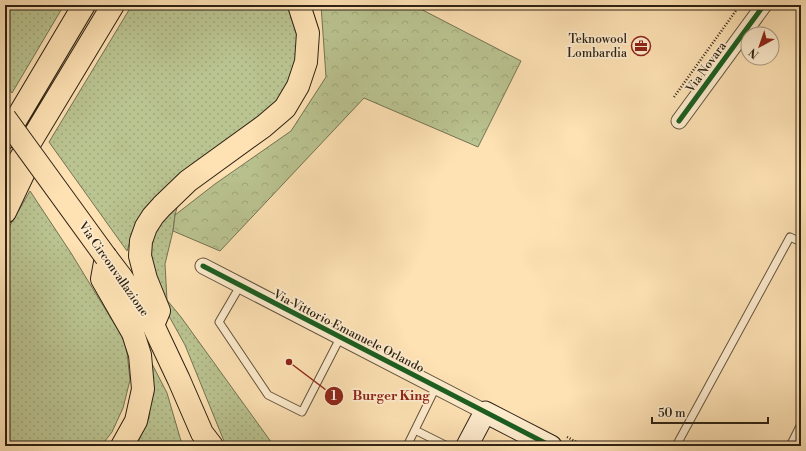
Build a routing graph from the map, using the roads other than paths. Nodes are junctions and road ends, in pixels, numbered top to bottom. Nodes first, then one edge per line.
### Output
1 (84, 5) edge
2 (113, 5) edge
3 (299, 5) edge
4 (764, 5) edge
5 (56, 52) junction
6 (74, 68) junction
7 (5, 118) edge
8 (679, 121) dead end
9 (5, 138) edge
10 (5, 184) edge
11 (5, 212) edge
12 (801, 242) edge
13 (106, 257) junction
14 (203, 266) dead end
15 (240, 286) junction
16 (153, 325) junction
17 (340, 338) junction
18 (436, 387) junction
19 (485, 412) junction
20 (801, 424) edge
21 (415, 430) junction
22 (205, 442) edge
23 (122, 446) edge
24 (407, 446) edge
25 (447, 446) edge
26 (467, 446) edge
27 (551, 446) edge
28 (676, 446) edge
29 (790, 446) edge

1 - 5 main road
2 - 6 main road
3 - 16 main road
4 - 8 street, Via Novara
5 - 7 main road
5 - 9 main road
6 - 10 main road
6 - 11 main road
7 - 13 main road, Via Circonvallazione, bridge
12 - 28 lane
13 - 16 main road, Via Circonvallazione
13 - 23 main road
14 - 15 street, Via Vittorio Emanuele Orlando
15 - 17 street, Via Vittorio Emanuele Orlando
15 - 17 lane
16 - 22 main road, Via Circonvallazione
17 - 18 street, Via Vittorio Emanuele Orlando
18 - 19 street, Via Vittorio Emanuele Orlando
18 - 21 lane
19 - 26 street
19 - 27 street, Via Vittorio Emanuele Orlando
20 - 29 lane
21 - 24 lane
21 - 25 lane

